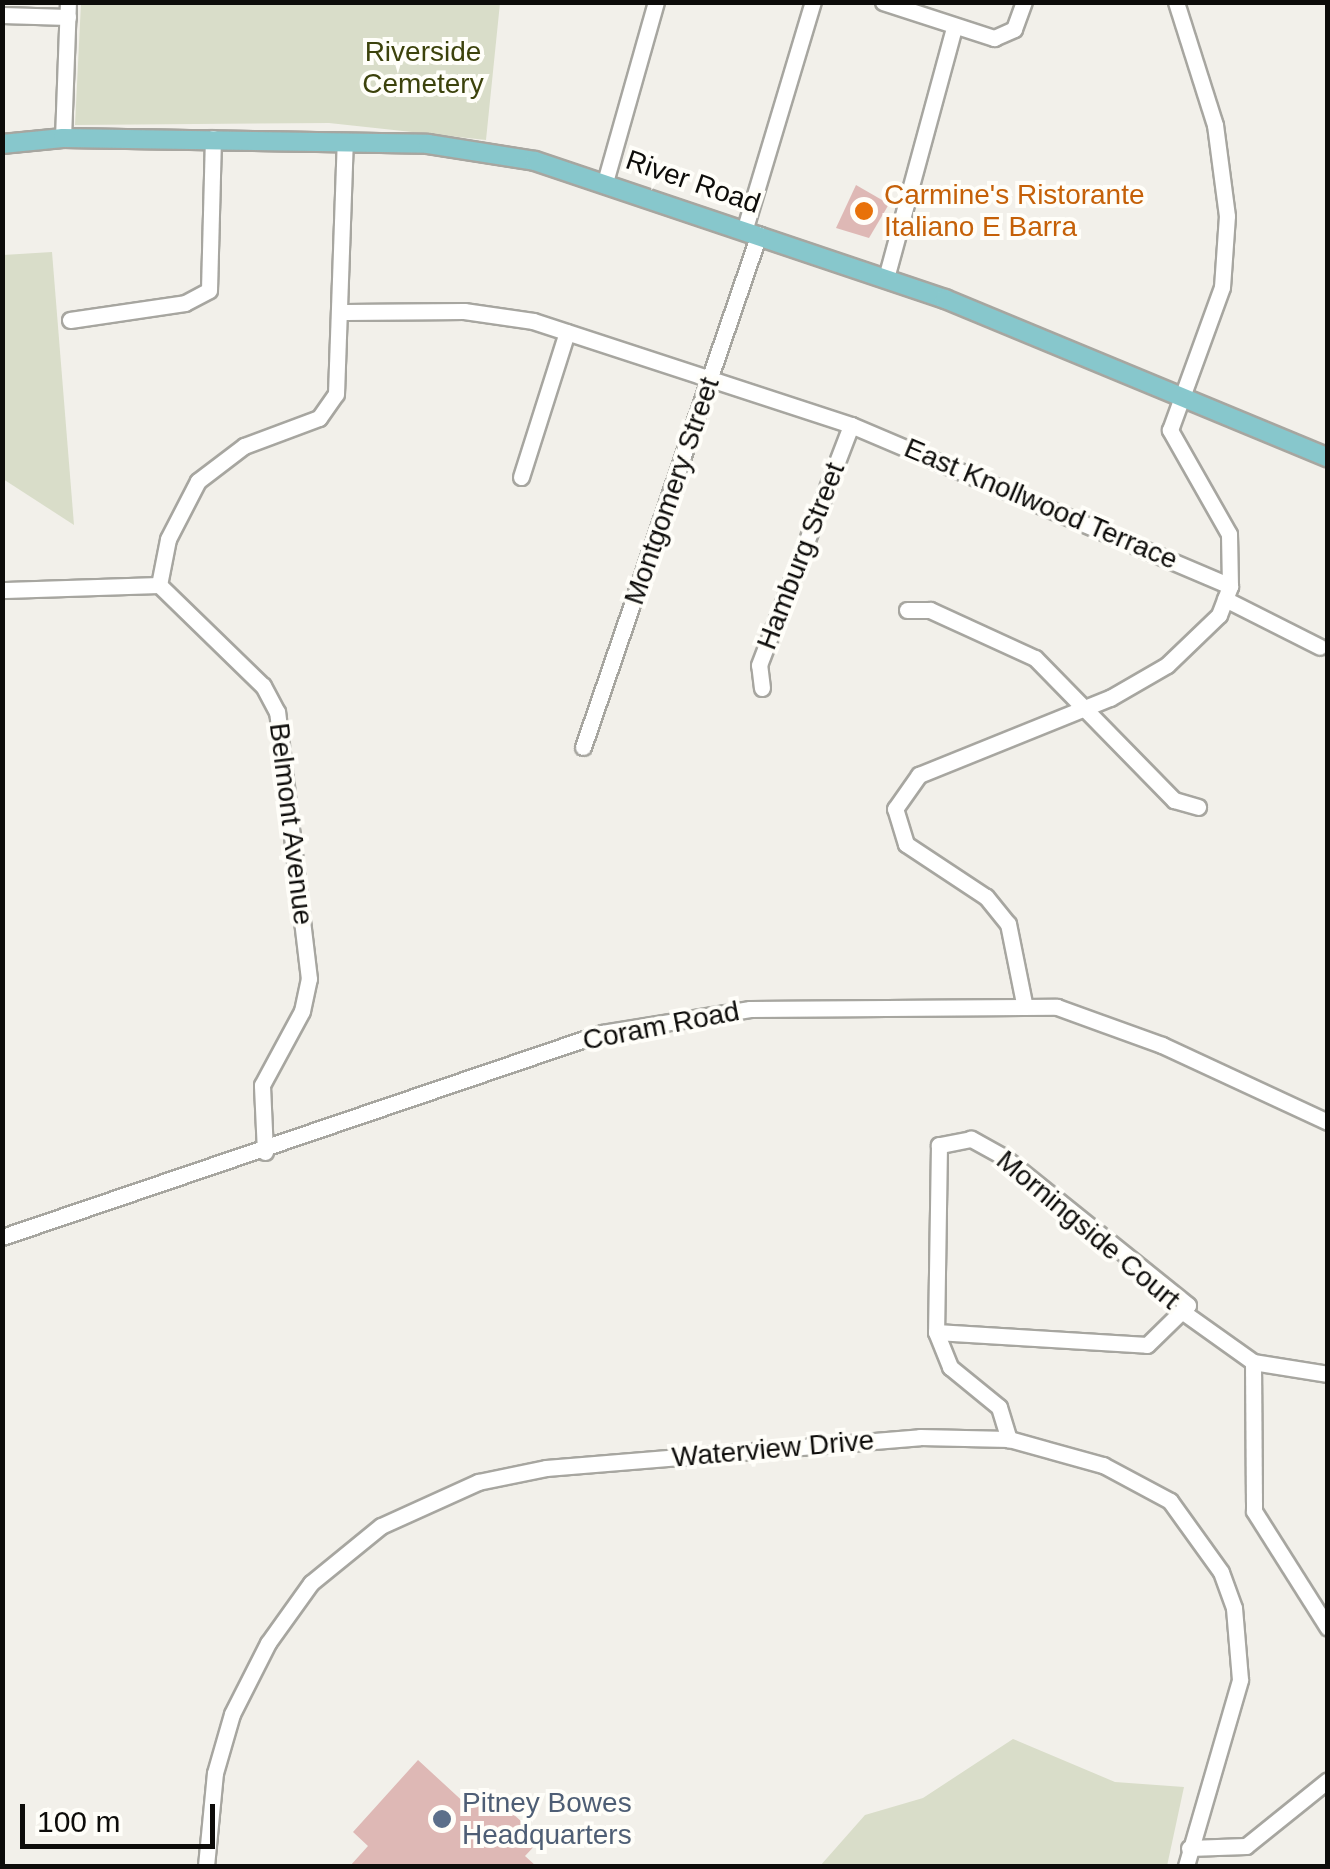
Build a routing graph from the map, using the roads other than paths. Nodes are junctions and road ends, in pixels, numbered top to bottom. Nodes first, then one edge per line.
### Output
1 (656, 2) edge
2 (812, 2) edge
3 (883, 2) edge
4 (1024, 2) edge
5 (1176, 2) edge
6 (68, 10) edge
7 (2, 16) edge
8 (954, 27) junction
9 (63, 138) junction
10 (213, 138) junction
11 (345, 142) junction
12 (2, 144) edge
13 (606, 182) junction
14 (752, 231) junction
15 (886, 278) junction
16 (345, 312) junction
17 (70, 320) dead end
18 (566, 332) junction
19 (711, 377) junction
20 (1179, 396) junction
21 (850, 424) junction
22 (1328, 458) edge
23 (521, 476) dead end
24 (159, 585) junction
25 (2, 590) edge
26 (1227, 593) junction
27 (907, 610) dead end
28 (1320, 647) dead end
29 (762, 688) dead end
30 (1086, 706) junction
31 (583, 747) dead end
32 (1198, 807) dead end
33 (1024, 1003) junction
34 (1328, 1122) edge
35 (265, 1152) junction
36 (2, 1237) edge
37 (1182, 1312) junction
38 (936, 1332) junction
39 (1253, 1362) junction
40 (1328, 1374) edge
41 (1009, 1439) junction
42 (1328, 1628) edge
43 (1328, 1780) edge
44 (1189, 1848) junction
45 (206, 1866) edge
46 (1186, 1866) edge

1 - 13 street
2 - 14 street, Montgomery Street
3 - 8 street
4 - 8 street
5 - 20 street
6 - 7 street
6 - 9 street
8 - 15 street
9 - 10 main road, River Road
9 - 12 main road, River Road
10 - 11 main road, River Road
10 - 17 street
11 - 13 main road, River Road
11 - 16 street
13 - 14 main road, River Road
14 - 15 main road, River Road
14 - 19 street, Montgomery Street
15 - 20 main road, River Road
16 - 18 street, East Knollwood Terrace
16 - 24 street
18 - 19 street, East Knollwood Terrace
18 - 23 street
19 - 21 street, East Knollwood Terrace
19 - 31 street, Montgomery Street
20 - 22 main road, River Road
20 - 26 street
21 - 26 street, East Knollwood Terrace
21 - 29 street, Hamburg Street
24 - 25 street
24 - 35 street, Belmont Avenue
26 - 28 street, East Knollwood Terrace
26 - 30 street
27 - 30 street
30 - 32 street
30 - 33 street
33 - 34 street, Coram Road
33 - 35 street, Coram Road
35 - 36 street, Coram Road
37 - 38 street, Morningside Court
37 - 38 street, Morningside Court
37 - 39 street, Morningside Court
38 - 41 street, Morningside Court
39 - 40 street
39 - 42 street
41 - 44 street, Waterview Drive
41 - 45 street, Waterview Drive
43 - 44 street
44 - 46 street, Waterview Drive

